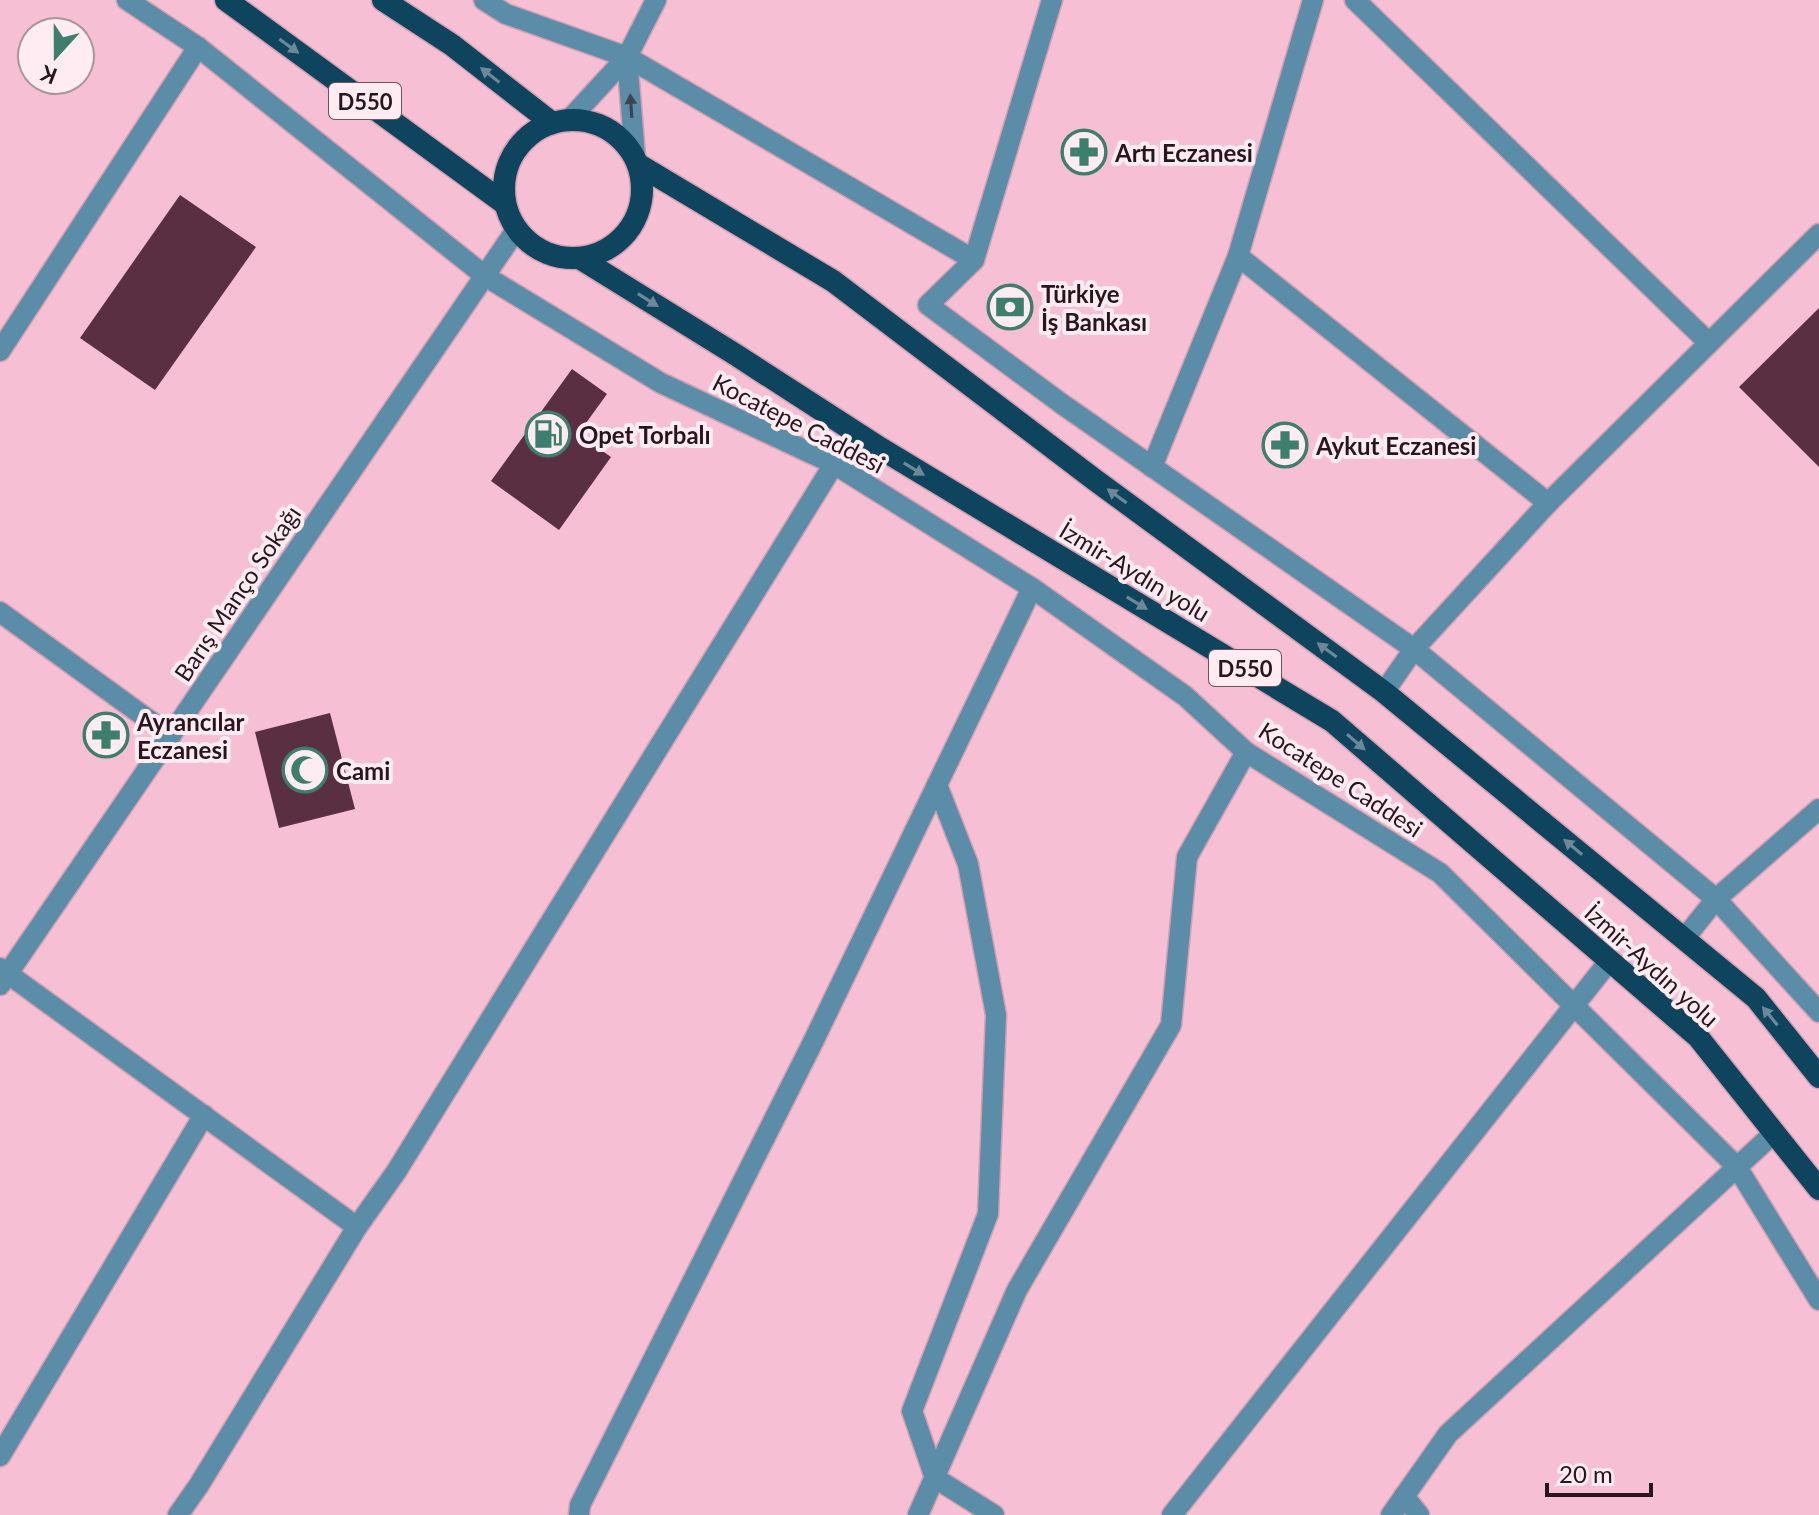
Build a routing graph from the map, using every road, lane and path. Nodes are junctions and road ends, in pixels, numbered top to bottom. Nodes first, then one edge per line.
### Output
1 (127, 0) edge
2 (226, 0) edge
3 (383, 0) edge
4 (484, 0) edge
5 (656, 0) edge
6 (1052, 0) edge
7 (1313, 0) edge
8 (1355, 0) edge
9 (198, 47) junction
10 (627, 57) junction
11 (560, 121) junction
12 (637, 160) junction
13 (504, 203) junction
14 (516, 230) junction
15 (1819, 234) edge
16 (1238, 256) junction
17 (581, 259) junction
18 (974, 260) junction
19 (485, 276) junction
20 (1709, 343) junction
21 (0, 351) edge
22 (880, 448) junction
23 (834, 464) junction
24 (1152, 467) junction
25 (1548, 503) junction
26 (1032, 588) junction
27 (0, 612) edge
28 (1414, 649) junction
29 (1384, 692) junction
30 (171, 736) junction
31 (1246, 752) junction
32 (937, 785) junction
33 (1819, 809) edge
34 (1716, 899) junction
35 (1684, 939) junction
36 (1610, 960) junction
37 (3, 975) edge
38 (1573, 1005) junction
39 (1819, 1012) edge
40 (1819, 1077) edge
41 (204, 1115) junction
42 (1774, 1133) junction
43 (1737, 1167) junction
44 (1819, 1189) edge
45 (357, 1227) junction
46 (1819, 1300) edge
47 (0, 1456) edge
48 (935, 1478) junction
49 (1404, 1496) junction
50 (178, 1515) edge
51 (579, 1515) edge
52 (918, 1515) edge
53 (994, 1515) edge
54 (1172, 1515) edge
55 (1391, 1515) edge
56 (1419, 1515) edge

1 - 9 street, Kocatepe Caddesi
2 -> 13 highway, D550
11 -> 3 highway
4 - 10 street
5 - 10 street
6 - 18 street
7 - 16 street
8 - 20 street
9 - 19 street, Kocatepe Caddesi
9 - 21 street
10 - 11 street
12 -> 10 street
10 - 18 street
11 - 12 highway
11 - 13 highway
12 - 17 highway
29 -> 12 highway, İzmir-Aydın yolu / D550
13 - 14 highway
14 - 17 highway
14 - 19 street, Barış Manço Sokağı
15 - 20 street
16 - 24 street
16 - 25 street
17 -> 22 highway, İzmir-Aydın yolu / D550
18 - 24 street
19 - 23 street, Kocatepe Caddesi
19 - 30 street, Barış Manço Sokağı
20 - 25 street
22 - 23 street
22 -> 36 highway, İzmir-Aydın yolu / D550
23 - 26 street, Kocatepe Caddesi
23 - 45 street
24 - 28 street
25 - 28 street
26 - 31 street, Kocatepe Caddesi
26 - 32 street
27 - 30 street
28 - 29 street
28 - 34 street
35 -> 29 highway, İzmir-Aydın yolu / D550
30 - 37 street, Barış Manço Sokağı
31 - 38 street, Kocatepe Caddesi
31 - 48 street
32 - 48 street
32 - 51 street
33 - 34 street
34 - 35 street
34 - 39 street
40 -> 35 highway, İzmir-Aydın yolu / D550
36 - 38 street
36 - 42 highway, İzmir-Aydın yolu / D550
37 - 41 street
38 - 43 street, Kocatepe Caddesi
38 - 54 street
41 - 45 street
41 - 47 street
42 - 43 street
42 - 44 highway, İzmir-Aydın yolu / D550
43 - 46 street, Kocatepe Caddesi
43 - 49 street
45 - 50 street
48 - 52 street
48 - 53 street
49 - 55 street
49 - 56 street

